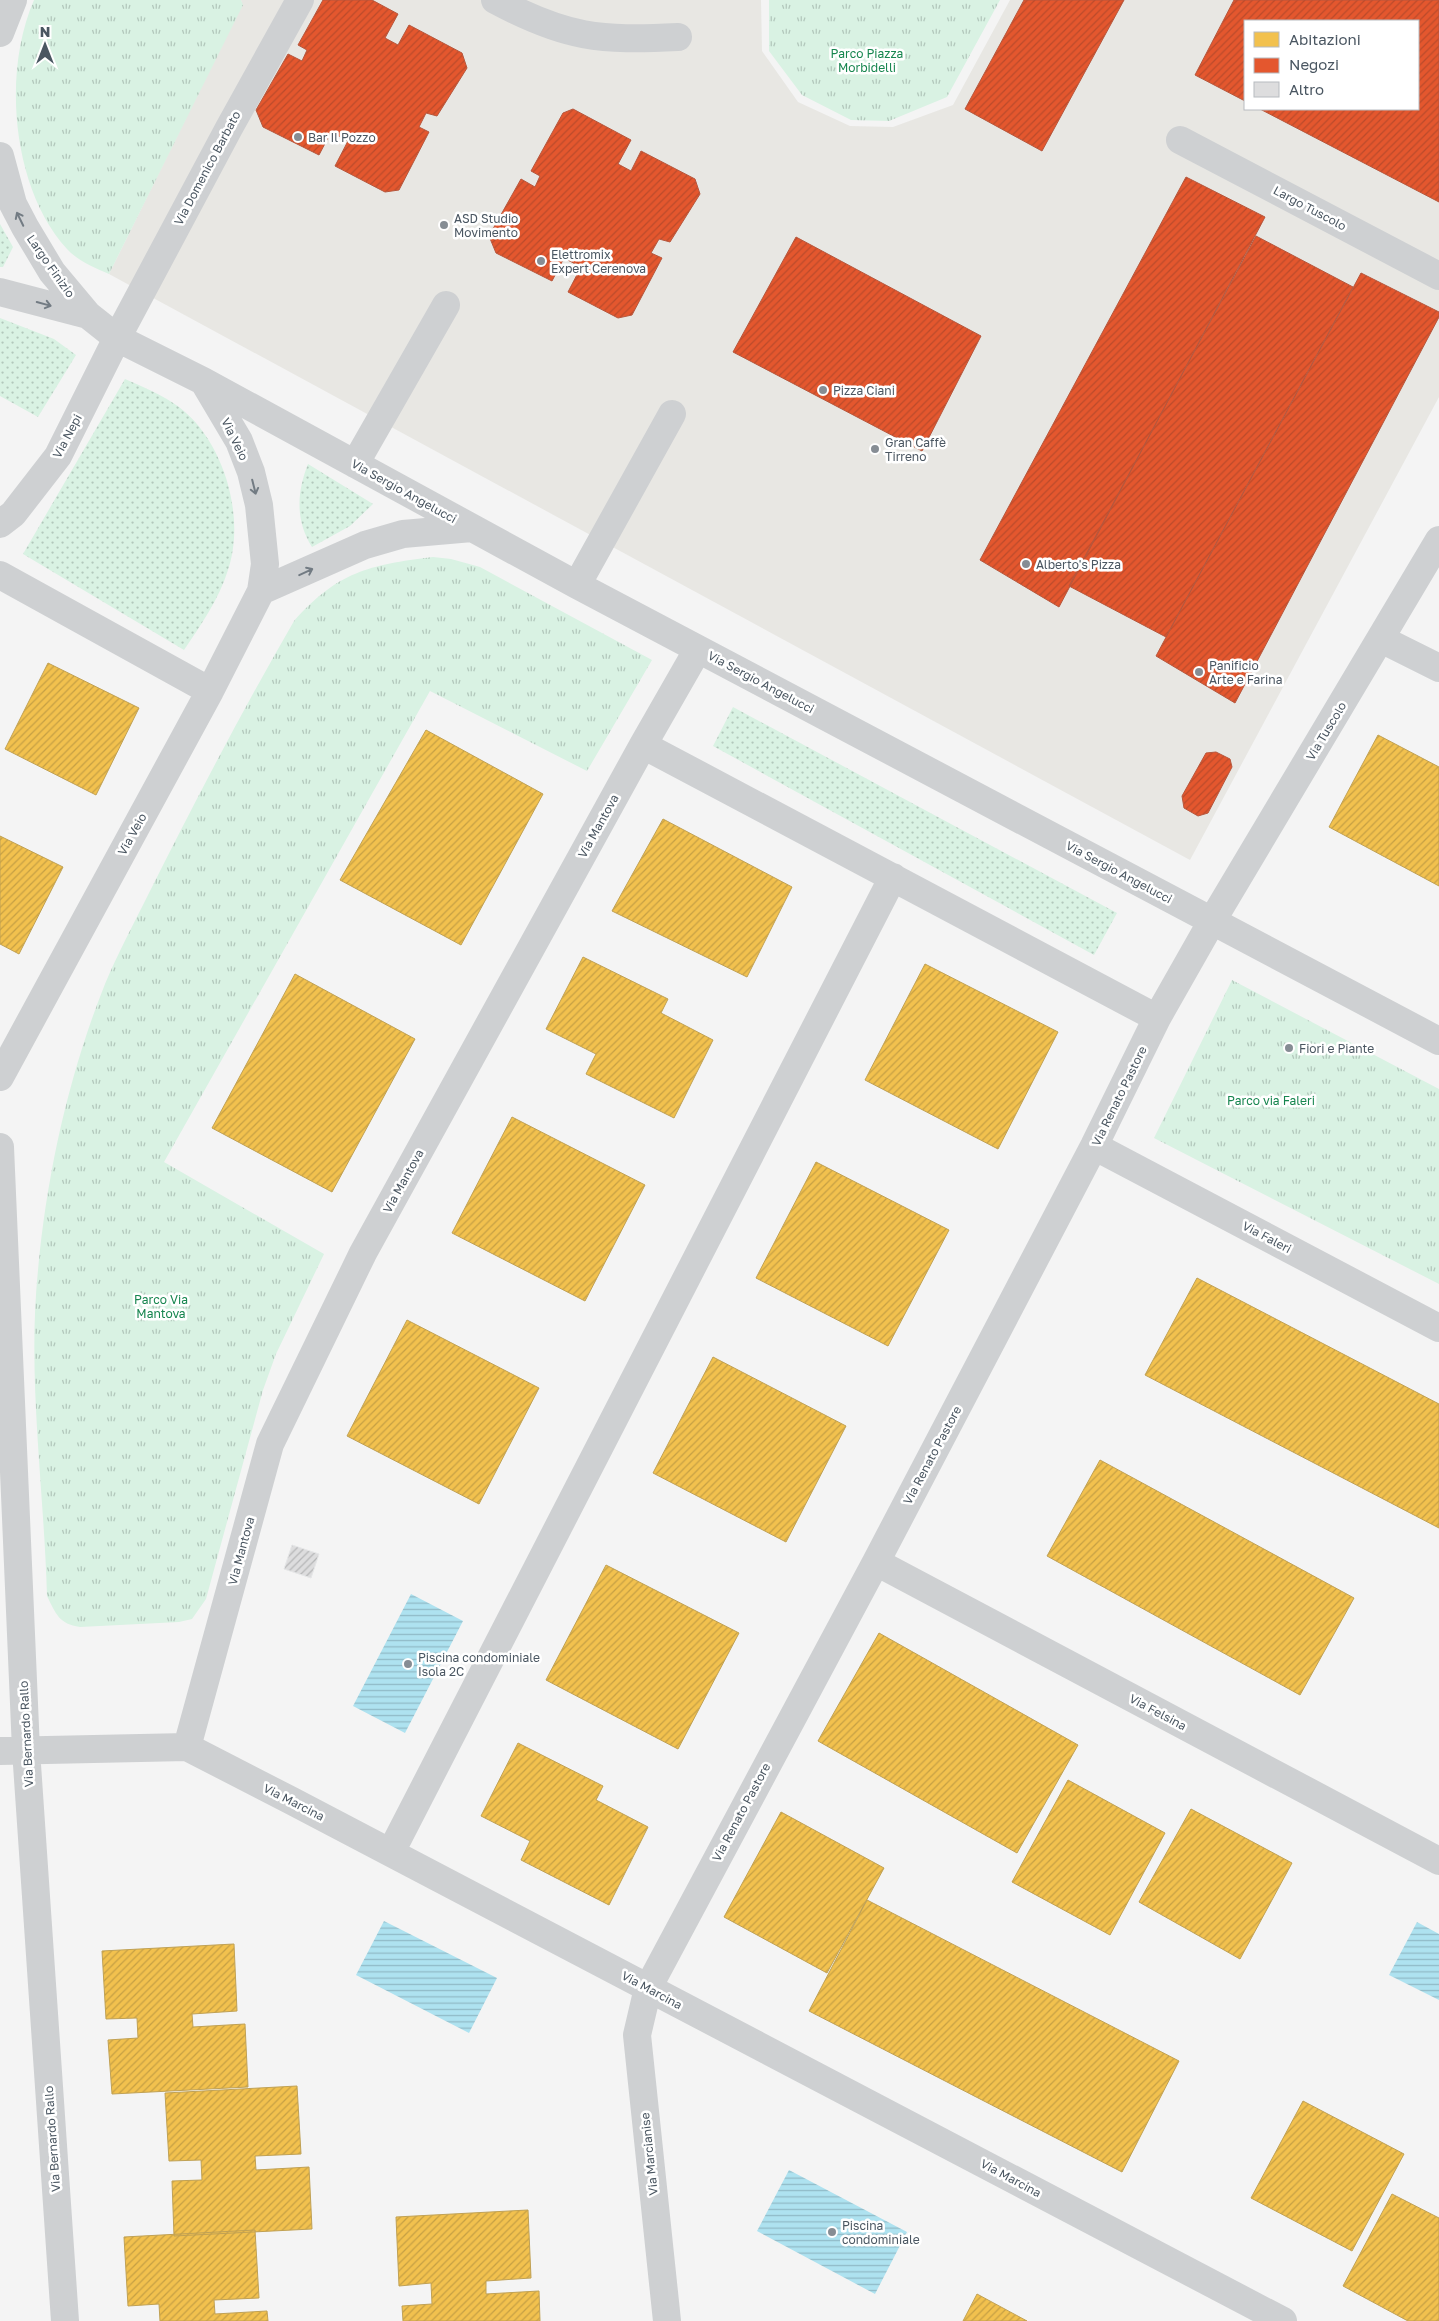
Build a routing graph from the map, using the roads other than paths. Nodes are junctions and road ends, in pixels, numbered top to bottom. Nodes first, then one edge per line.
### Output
1 (13, 0) edge
2 (300, 0) edge
3 (495, 0) edge
4 (0, 33) edge
5 (678, 37) dead end
6 (1180, 140) dead end
7 (0, 156) edge
8 (1439, 276) edge
9 (0, 292) edge
10 (446, 305) dead end
11 (88, 316) junction
12 (117, 338) junction
13 (203, 381) junction
14 (672, 414) dead end
15 (355, 464) junction
16 (0, 524) edge
17 (472, 528) junction
18 (1439, 540) edge
19 (0, 575) edge
20 (577, 585) junction
21 (261, 591) junction
22 (1381, 638) junction
23 (698, 649) junction
24 (1439, 668) edge
25 (210, 691) junction
26 (642, 745) junction
27 (893, 877) junction
28 (1212, 921) junction
29 (1157, 1018) junction
30 (1439, 1041) edge
31 (0, 1076) edge
32 (1094, 1146) junction
33 (0, 1147) edge
34 (1439, 1328) edge
35 (876, 1562) junction
36 (187, 1747) junction
37 (13, 1750) edge
38 (391, 1852) junction
39 (1439, 1861) edge
40 (648, 1988) junction
41 (64, 2321) edge
42 (667, 2321) edge
43 (1283, 2321) edge

1 - 4 street
2 - 12 street, Via Domenico Barbato
3 - 5 street
6 - 8 street, Largo Tuscolo
11 -> 7 street, Largo Finizio
9 -> 11 street, Largo Finizio
10 - 15 street
11 - 12 street, Via Sergio Angelucci
12 - 13 street, Via Sergio Angelucci
12 - 16 street, Via Nepi
13 - 15 street, Via Sergio Angelucci
13 -> 21 street, Via Veio
14 - 20 street
15 - 17 street, Via Sergio Angelucci
17 - 20 street, Via Sergio Angelucci
21 -> 17 street
18 - 22 street, Via Tuscolo
19 - 25 street
20 - 23 street, Via Sergio Angelucci
21 - 25 street, Via Veio
22 - 24 street
22 - 28 street, Via Tuscolo
23 - 26 street, Via Mantova
23 - 28 street, Via Sergio Angelucci
25 - 31 street, Via Veio
26 - 27 street
26 - 36 street, Via Mantova
27 - 29 street
27 - 38 street
28 - 29 street, Via Renato Pastore
28 - 30 street, Via Sergio Angelucci
29 - 32 street, Via Renato Pastore
32 - 34 street, Via Faleri
32 - 35 street, Via Renato Pastore
33 - 37 street, Via Bernardo Rallo
35 - 39 street, Via Felsina
35 - 40 street, Via Renato Pastore
36 - 37 street, Via Marcina
36 - 38 street, Via Marcina
37 - 41 street, Via Bernardo Rallo
38 - 40 street, Via Marcina
40 - 42 street, Via Marcianise
40 - 43 street, Via Marcina

